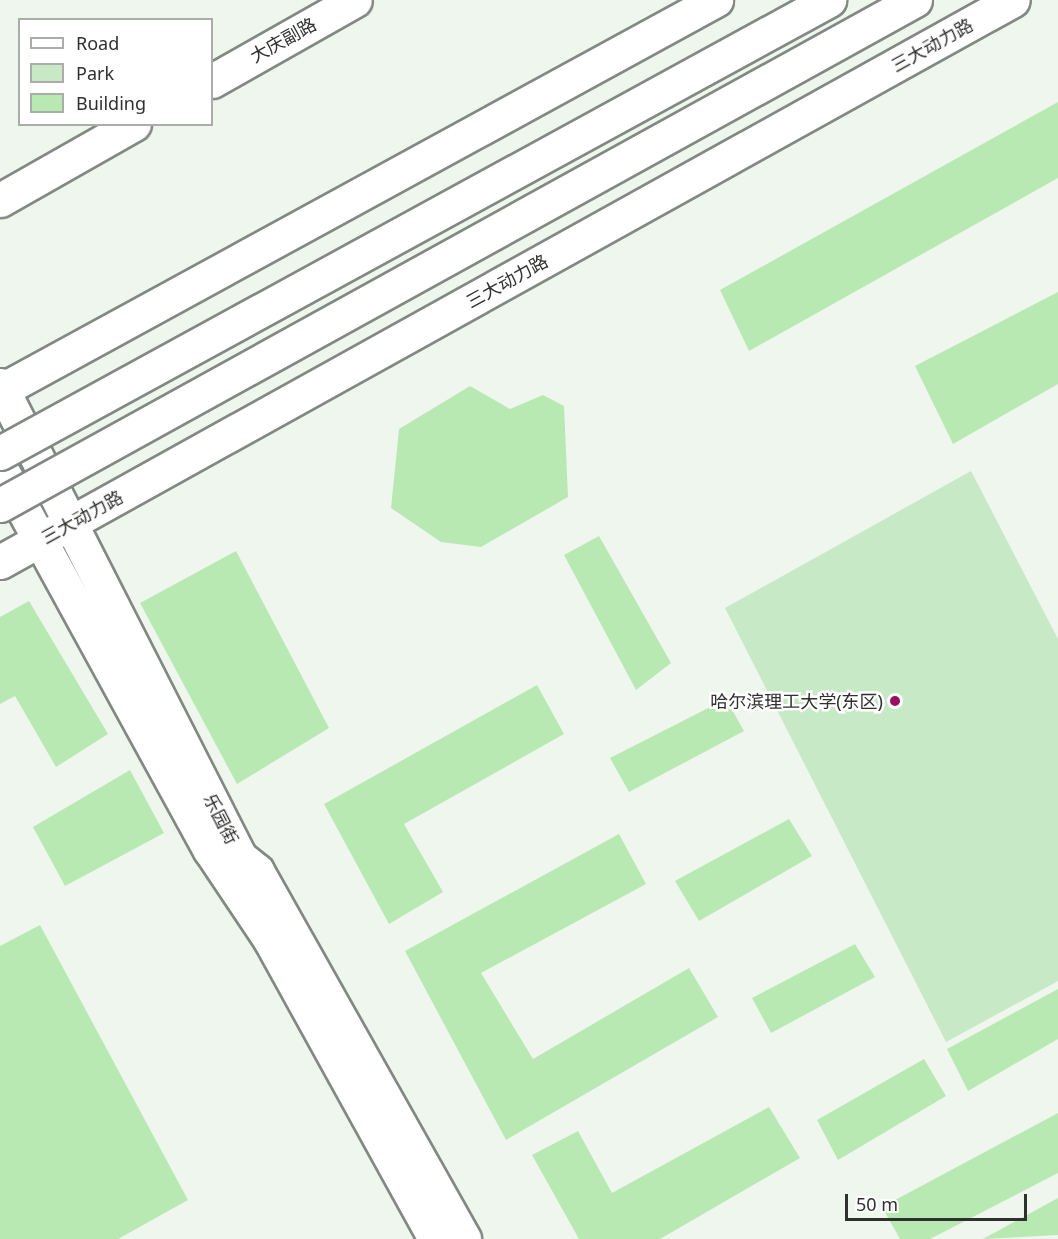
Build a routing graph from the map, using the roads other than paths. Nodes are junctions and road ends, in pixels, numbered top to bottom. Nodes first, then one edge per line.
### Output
1 (355, 0) edge
2 (716, 0) edge
3 (829, 0) edge
4 (915, 0) edge
5 (1013, 0) edge
6 (213, 80) edge
7 (130, 126) edge
8 (0, 200) edge
9 (1, 389) edge
10 (0, 453) edge
11 (0, 467) edge
12 (0, 505) edge
13 (70, 523) junction
14 (39, 541) junction
15 (0, 562) edge
16 (435, 1239) edge
17 (464, 1239) edge

1 - 6 main road, 大庆副路
2 - 9 main road
3 - 10 main road, bridge
4 - 12 main road, bridge
5 - 13 main road, 三大动力路
7 - 8 main road
9 - 13 main road, 乐园街
11 - 14 main road, 乐园街
13 - 14 main road, 三大动力路
13 - 17 main road, 乐园街
14 - 15 main road, 三大动力路
14 - 16 main road, 乐园街

